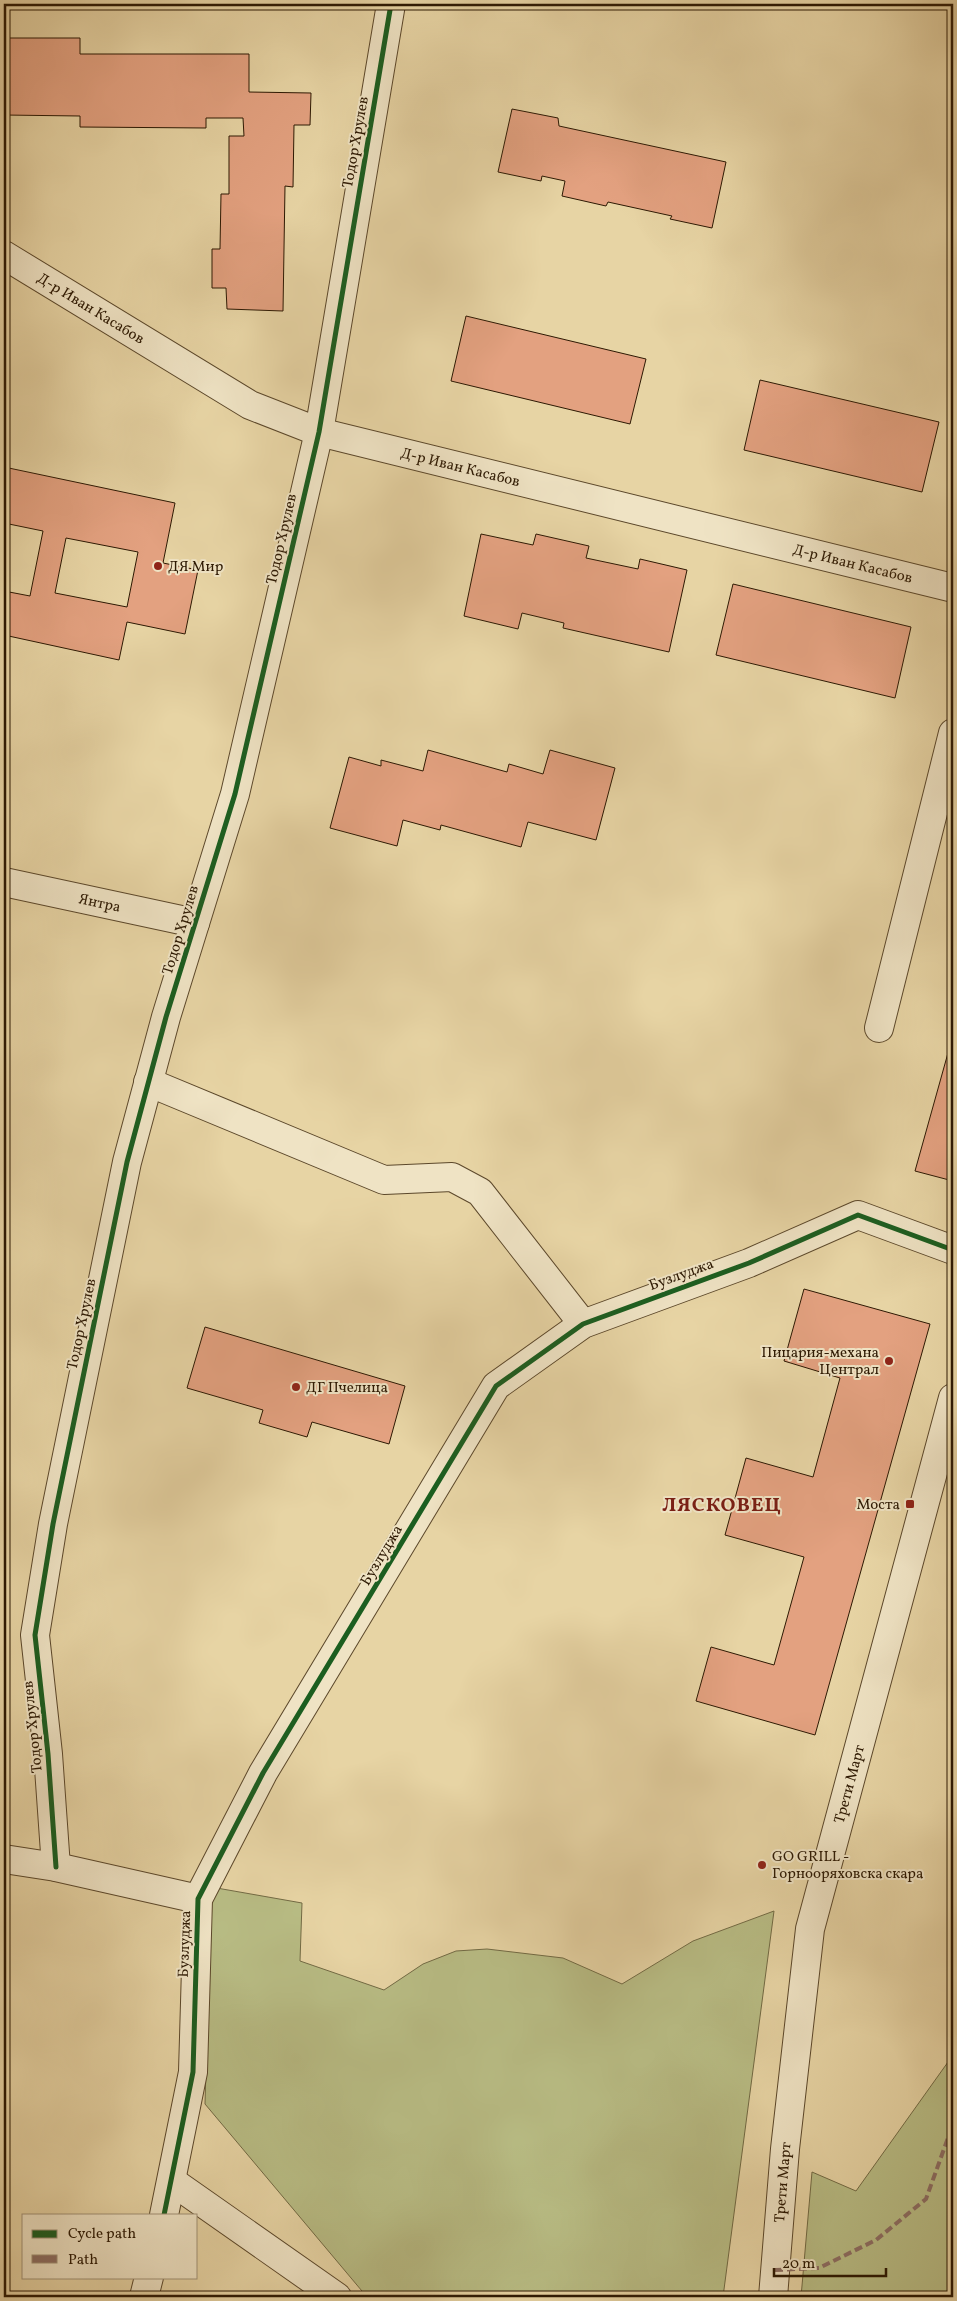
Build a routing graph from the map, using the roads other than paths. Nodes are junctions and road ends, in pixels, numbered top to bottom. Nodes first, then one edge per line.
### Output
1 (391, 4) edge
2 (4, 255) edge
3 (319, 432) junction
4 (953, 588) edge
5 (953, 733) edge
6 (4, 882) edge
7 (195, 922) junction
8 (879, 1028) dead end
9 (148, 1082) junction
10 (953, 1250) edge
11 (583, 1324) junction
12 (953, 1398) edge
13 (4, 1859) edge
14 (56, 1867) junction
15 (198, 1899) junction
16 (173, 2182) junction
17 (164, 2214) edge
18 (149, 2278) edge
19 (144, 2297) edge
20 (337, 2297) edge
21 (773, 2297) edge

1 - 3 street, Тодор Хрулев
2 - 3 street, Д-р Иван Касабов
3 - 4 street, Д-р Иван Касабов
3 - 7 street, Тодор Хрулев
5 - 8 street
6 - 7 street, Янтра
7 - 9 street, Тодор Хрулев
9 - 11 street
9 - 14 street, Тодор Хрулев
10 - 11 street, Бузлуджа
11 - 15 street, Бузлуджа
12 - 21 street, Трети Март
13 - 14 street
14 - 15 street
15 - 16 street, Бузлуджа
16 - 17 street, Бузлуджа
16 - 20 street
18 - 19 street

